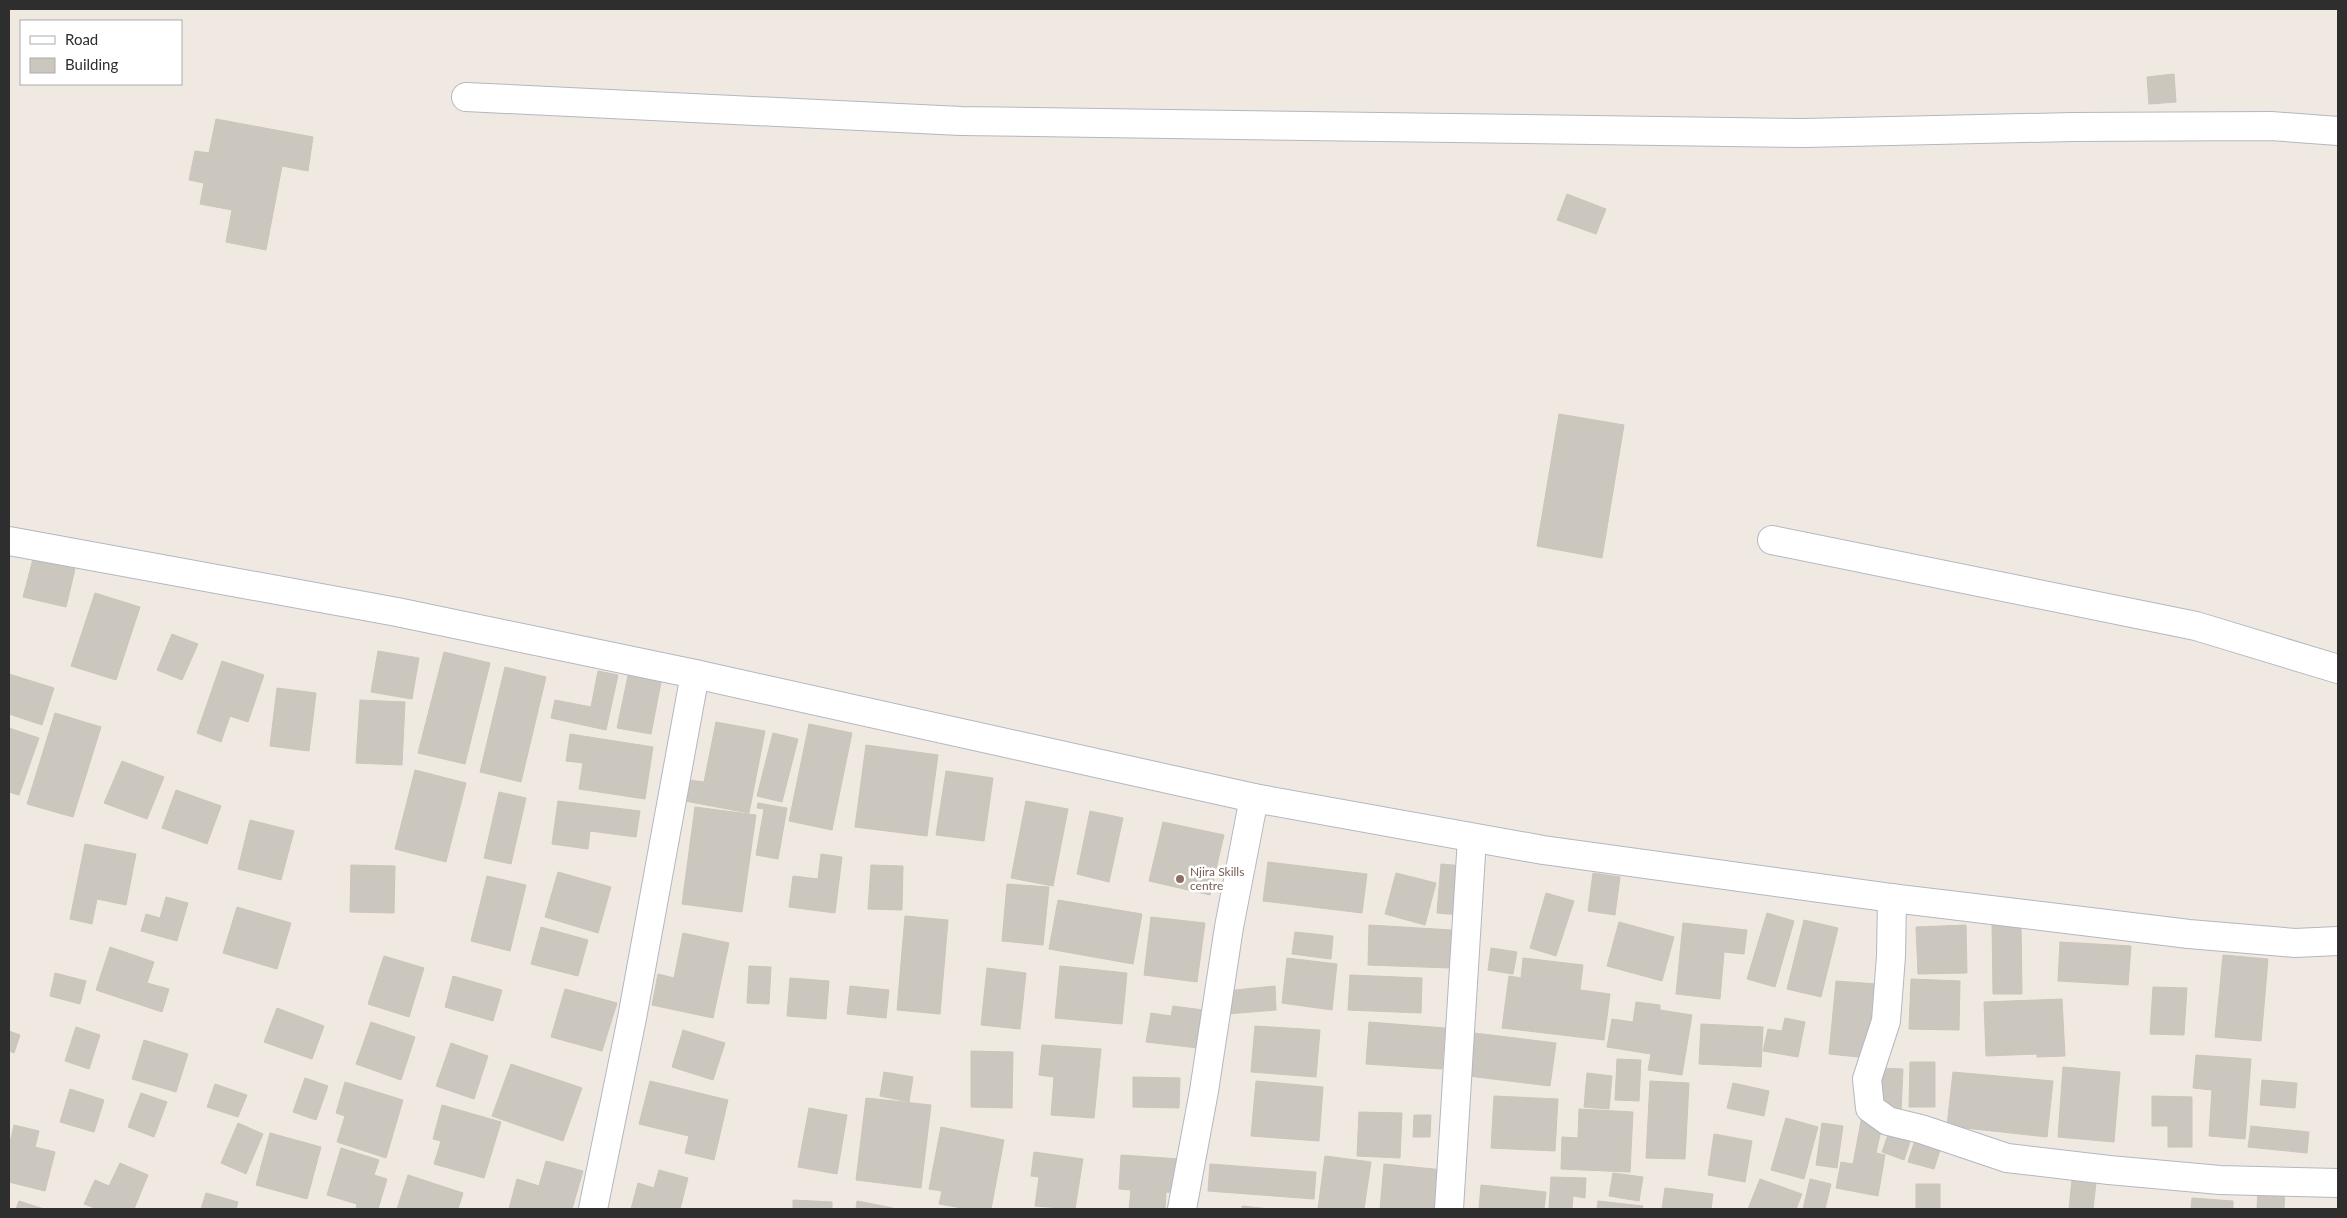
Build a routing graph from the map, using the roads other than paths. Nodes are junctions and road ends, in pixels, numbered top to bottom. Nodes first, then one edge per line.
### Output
1 (466, 97) dead end
2 (2338, 131) edge
3 (9, 540) edge
4 (1772, 540) dead end
5 (2338, 669) edge
6 (695, 674) junction
7 (1254, 798) junction
8 (1472, 838) junction
9 (1892, 898) junction
10 (2338, 941) edge
11 (2338, 1183) edge
12 (593, 1209) edge
13 (1182, 1209) edge
14 (1449, 1209) edge

1 - 2 street
3 - 6 street
4 - 5 street
6 - 7 street
6 - 12 street
7 - 8 street
7 - 13 street
8 - 9 street
8 - 14 street
9 - 10 street
9 - 11 street

